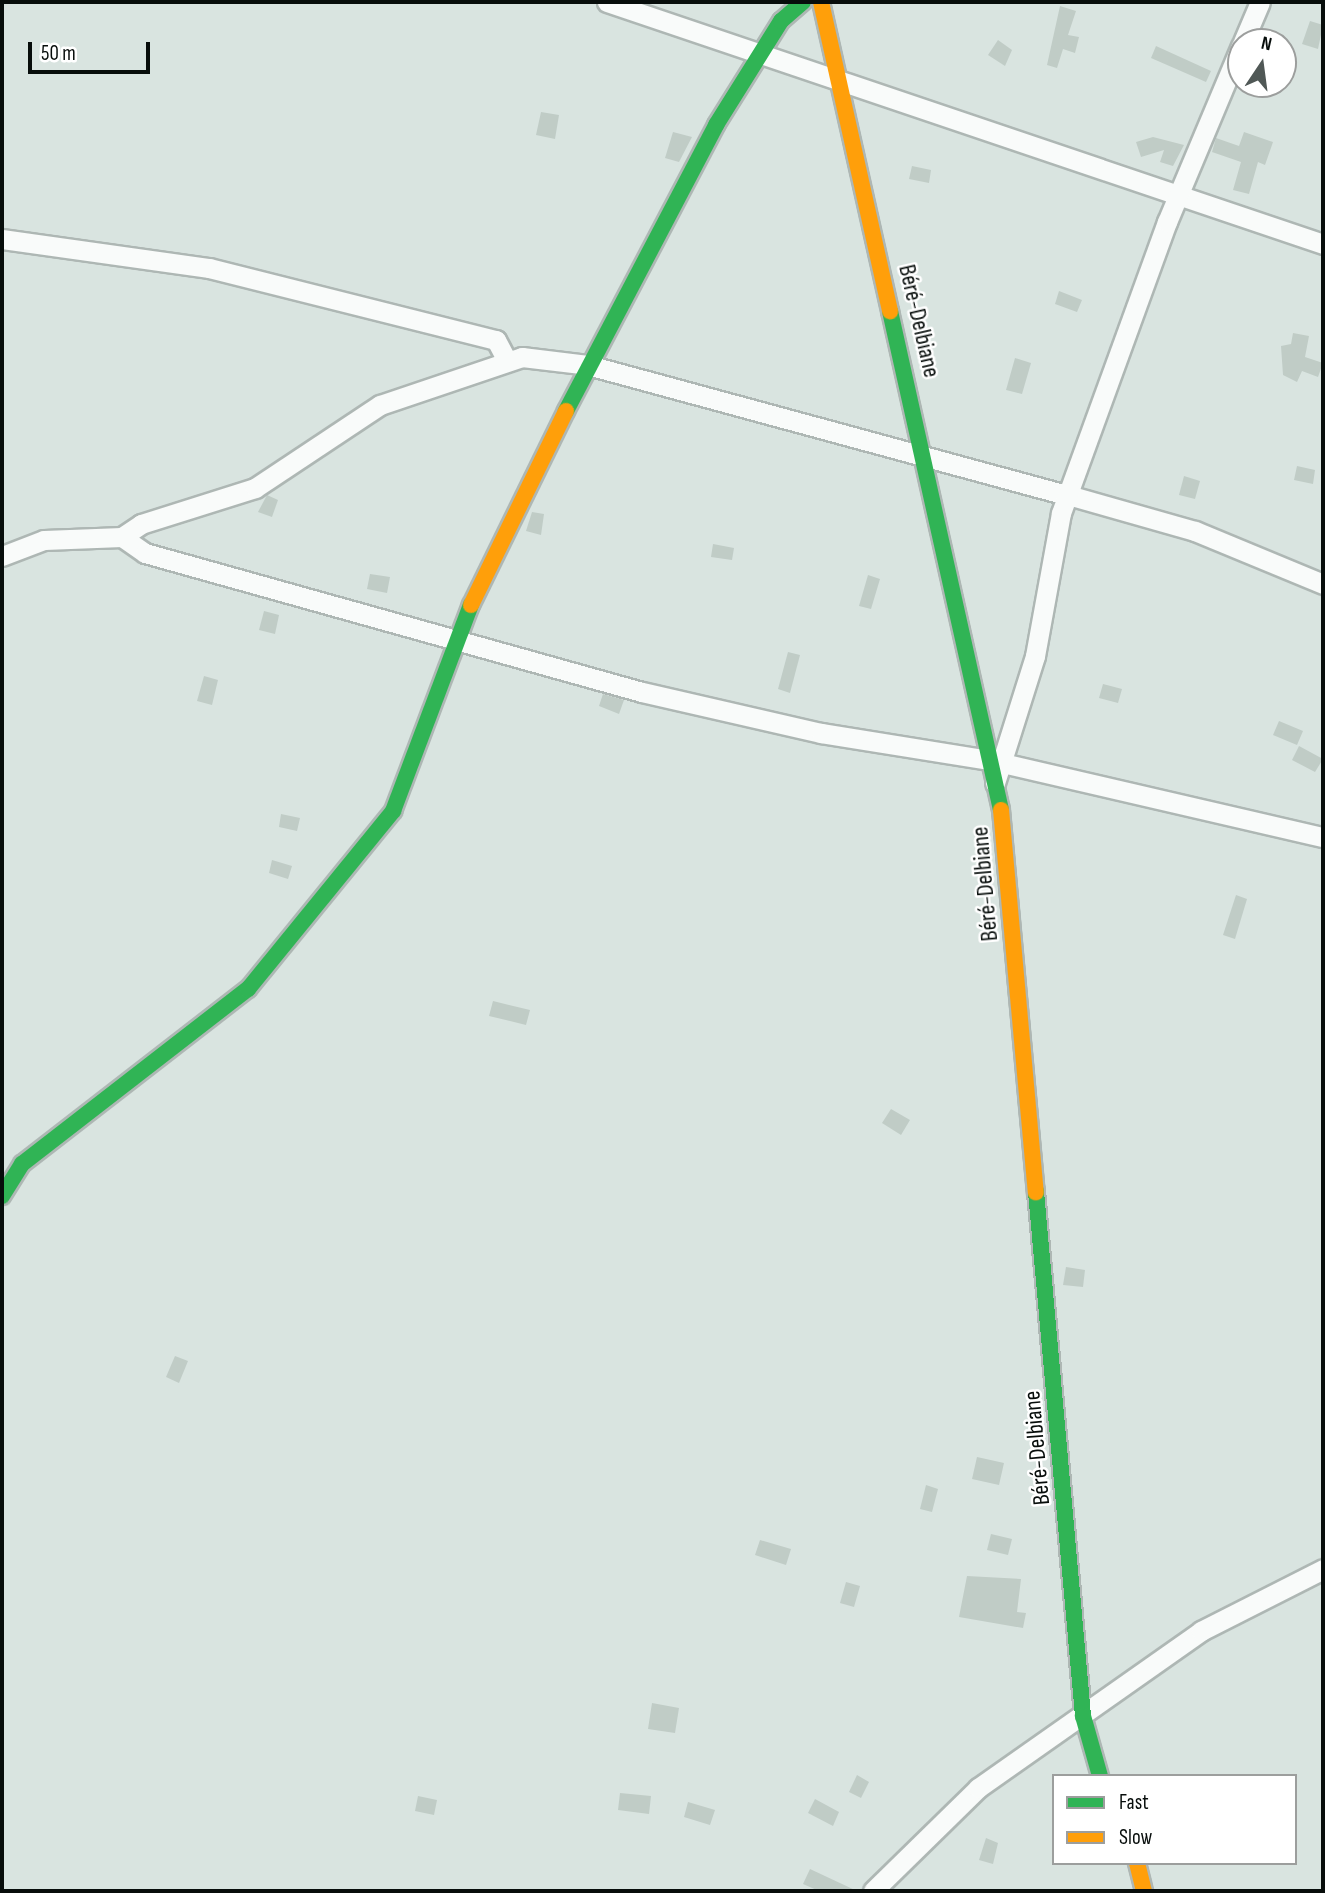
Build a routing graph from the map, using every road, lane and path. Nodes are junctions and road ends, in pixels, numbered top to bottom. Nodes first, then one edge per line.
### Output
1 (607, 2) edge
2 (803, 2) edge
3 (821, 2) edge
4 (1259, 2) edge
5 (1248, 28) edge
6 (760, 53) junction
7 (1227, 80) edge
8 (840, 83) junction
9 (1179, 195) junction
10 (2, 239) edge
11 (1323, 244) edge
12 (507, 361) junction
13 (588, 365) junction
14 (925, 454) junction
15 (1068, 495) junction
16 (122, 537) junction
17 (2, 556) edge
18 (1323, 584) edge
19 (457, 642) junction
20 (996, 761) junction
21 (995, 784) joint
22 (1323, 837) edge
23 (2, 1196) edge
24 (1323, 1569) edge
25 (1083, 1716) junction
26 (1099, 1774) edge
27 (1138, 1865) edge
28 (873, 1891) edge
29 (1144, 1891) edge

1 - 6 street
2 - 6 street
3 - 8 street, Béré-Delbiane
4 - 5 street
6 - 8 street
6 - 13 street
7 - 9 street
8 - 9 street
8 - 14 street, Béré-Delbiane
9 - 11 street
9 - 15 street
10 - 12 street
12 - 13 street
12 - 16 street
13 - 14 street
13 - 19 street
14 - 15 street
14 - 20 street, Béré-Delbiane
15 - 18 street
15 - 20 street
16 - 17 street
16 - 19 street
19 - 20 street
19 - 23 street
20 - 21 street
20 - 22 street
21 - 25 street, Béré-Delbiane
24 - 25 street
25 - 26 street, Béré-Delbiane
25 - 28 street
27 - 29 street

